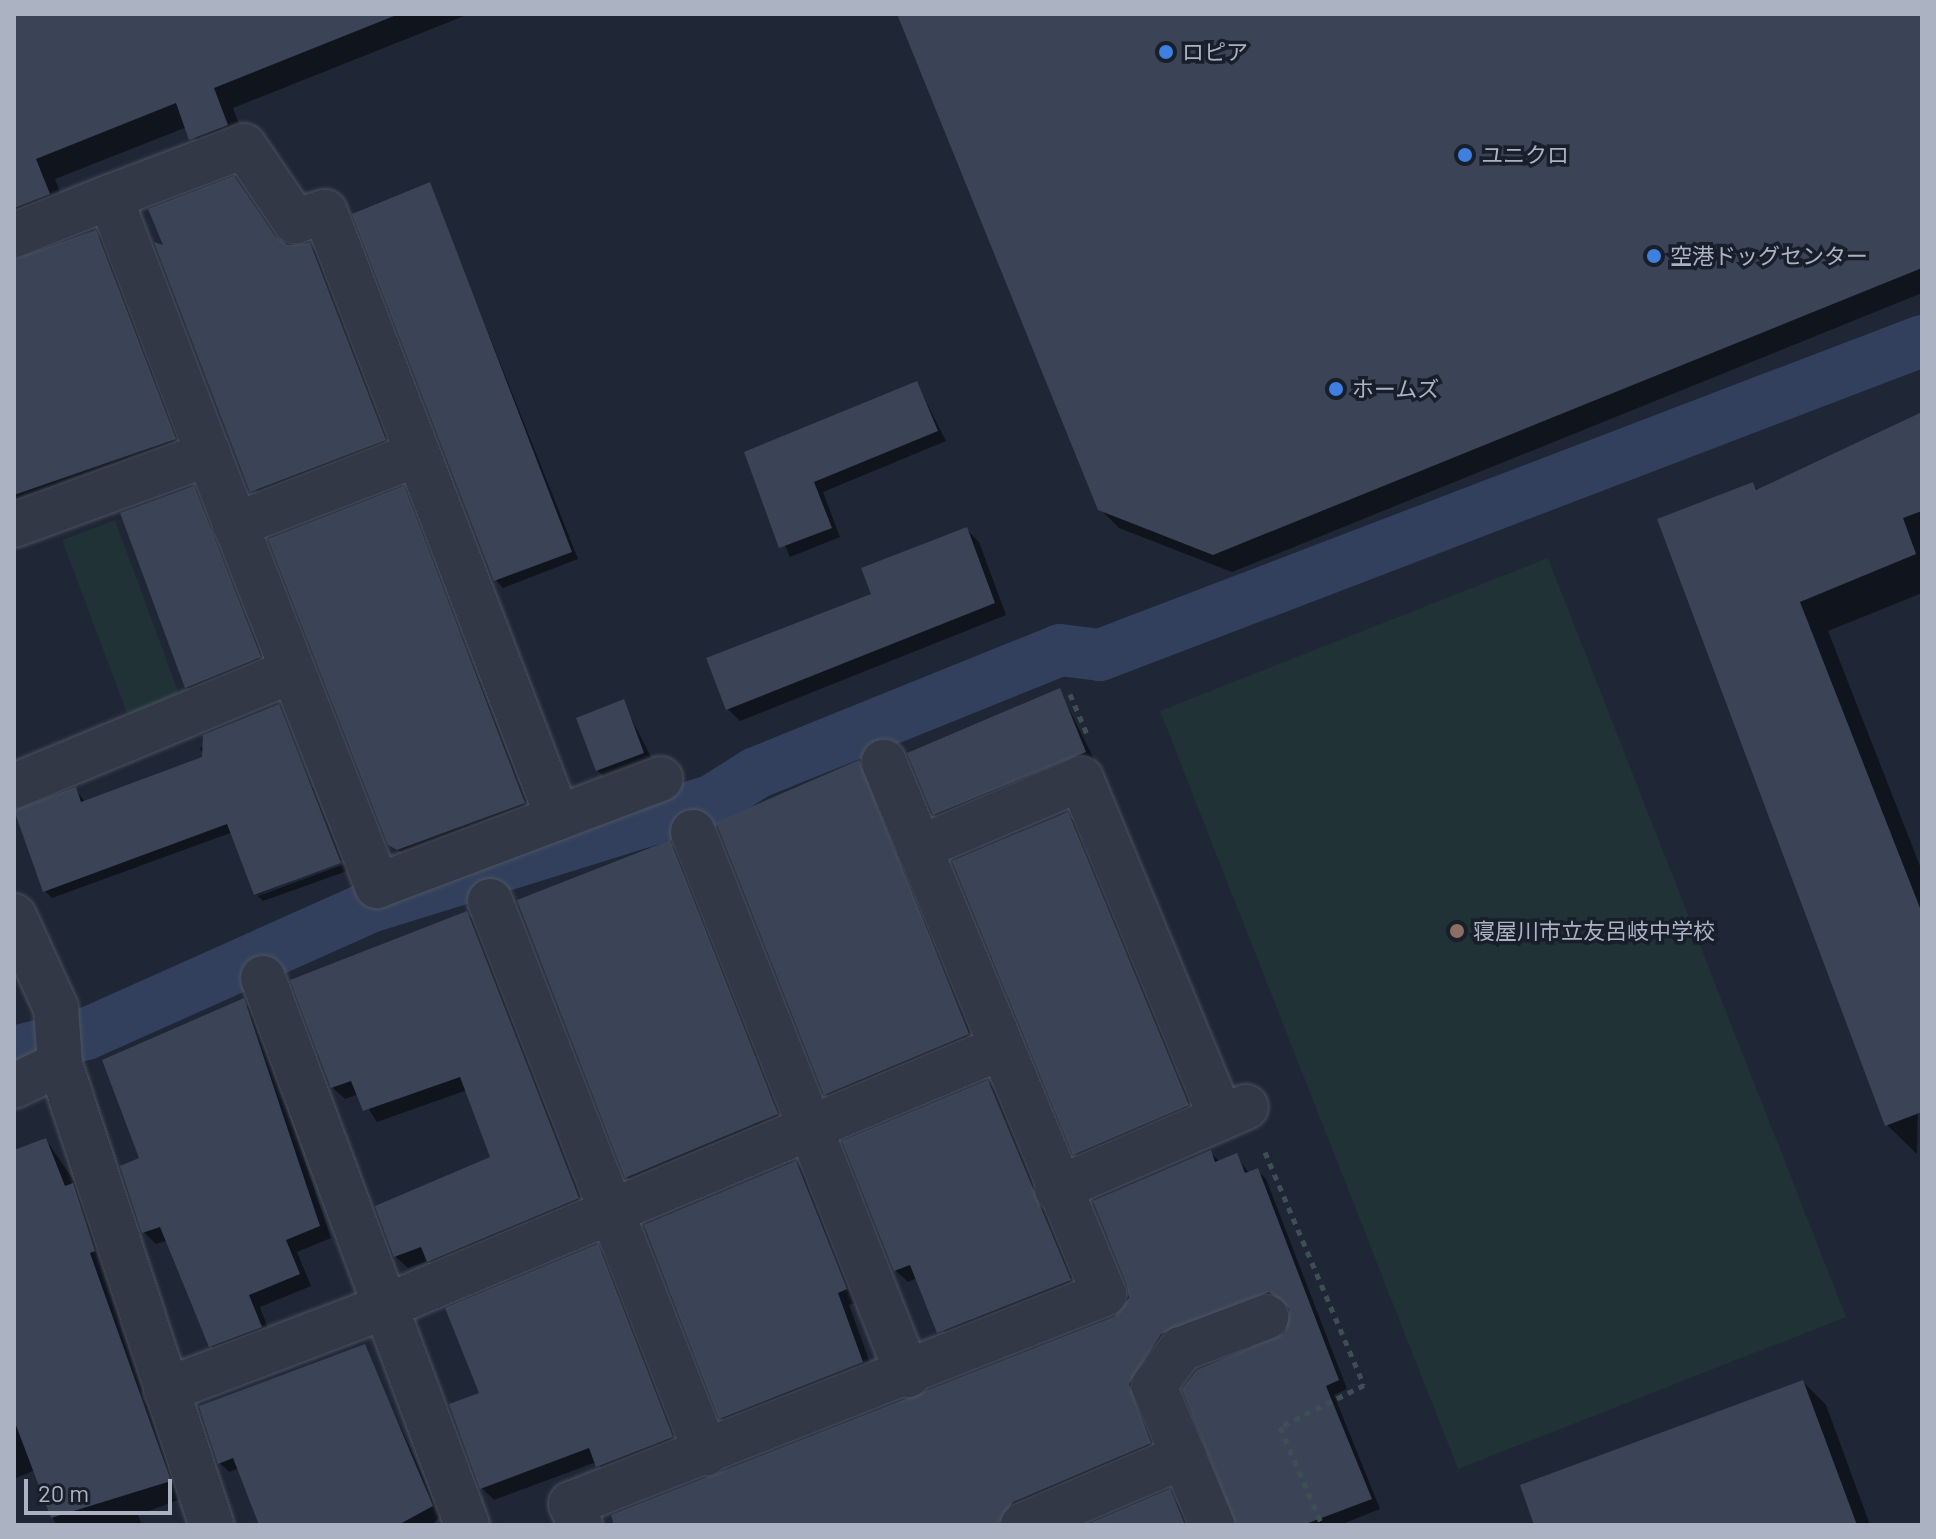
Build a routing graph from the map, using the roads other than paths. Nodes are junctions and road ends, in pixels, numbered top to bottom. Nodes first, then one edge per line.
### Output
1 (110, 197) junction
2 (14, 235) edge
3 (208, 454) junction
4 (418, 454) junction
5 (14, 525) edge
6 (235, 525) junction
7 (292, 671) junction
8 (884, 762) dead end
9 (660, 779) dead end
10 (14, 786) edge
11 (558, 818) junction
12 (693, 832) dead end
13 (919, 848) junction
14 (490, 901) dead end
15 (14, 916) edge
16 (263, 978) dead end
17 (1000, 1048) junction
18 (60, 1064) junction
19 (14, 1086) edge
20 (810, 1128) junction
21 (1057, 1189) junction
22 (611, 1212) junction
23 (384, 1307) junction
24 (1266, 1317) dead end
25 (908, 1375) junction
26 (166, 1390) junction
27 (706, 1453) junction
28 (1184, 1456) junction
29 (212, 1525) edge
30 (467, 1525) edge
31 (580, 1525) edge
32 (1023, 1525) edge
33 (1212, 1525) edge

1 - 2 street
1 - 3 street
1 - 4 street
3 - 5 street
3 - 6 street
4 - 6 street
4 - 11 street
6 - 7 street
7 - 10 street
7 - 11 street
8 - 13 street
9 - 11 street
12 - 20 street
13 - 17 street
13 - 21 street
14 - 22 street
15 - 18 street
16 - 23 street
17 - 20 street
17 - 21 street
18 - 19 street
18 - 26 street
20 - 22 street
20 - 25 street
21 - 25 street
22 - 23 street
22 - 27 street
23 - 26 street
23 - 30 street
24 - 28 street
25 - 27 street
26 - 29 street
27 - 31 street
28 - 32 street
28 - 33 street

